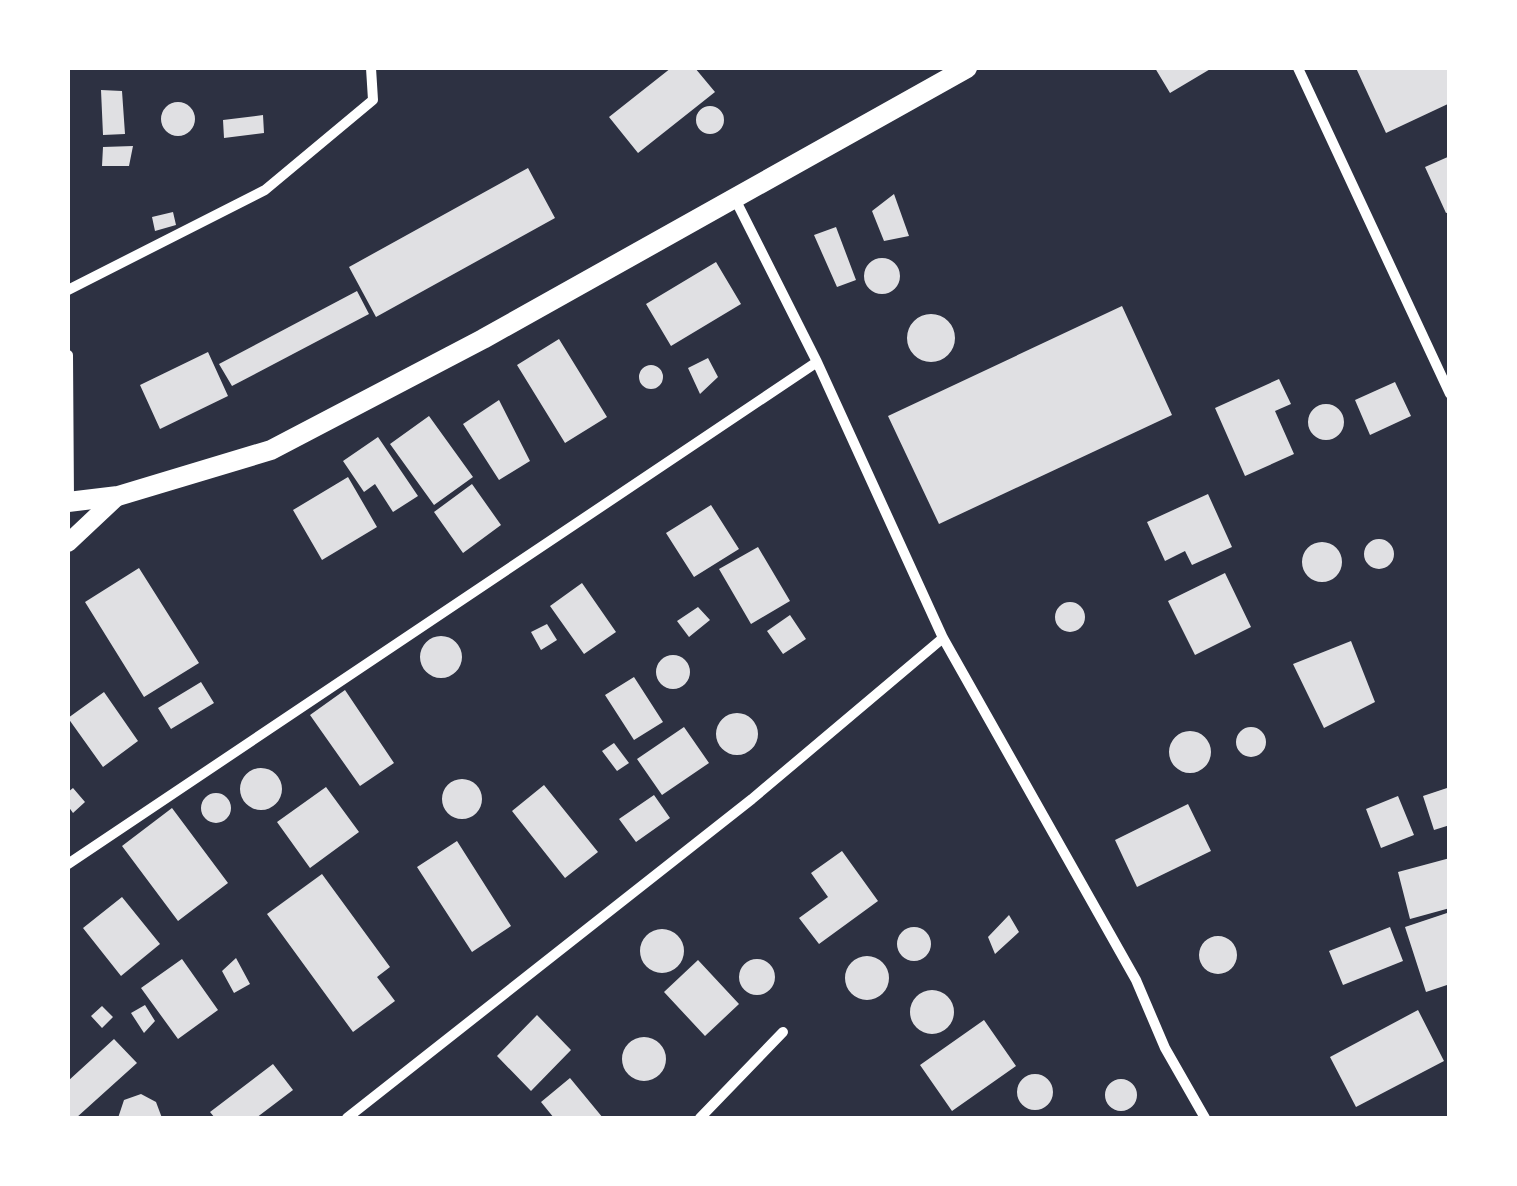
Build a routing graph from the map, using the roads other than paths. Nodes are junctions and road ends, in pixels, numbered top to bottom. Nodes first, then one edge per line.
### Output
1 (371, 68) edge
2 (967, 68) edge
3 (1298, 68) edge
4 (734, 198) junction
5 (68, 290) edge
6 (68, 356) edge
7 (818, 362) junction
8 (1450, 394) edge
9 (118, 496) junction
10 (68, 501) edge
11 (68, 543) edge
12 (942, 638) junction
13 (68, 864) edge
14 (783, 1032) dead end
15 (347, 1118) edge
16 (700, 1118) edge
17 (1205, 1118) edge

1 - 5 street
2 - 4 main road
3 - 8 street
4 - 7 street
4 - 9 main road
6 - 10 street
7 - 12 street
7 - 13 street
9 - 10 main road
9 - 11 street
12 - 15 street
12 - 17 street
14 - 16 street

